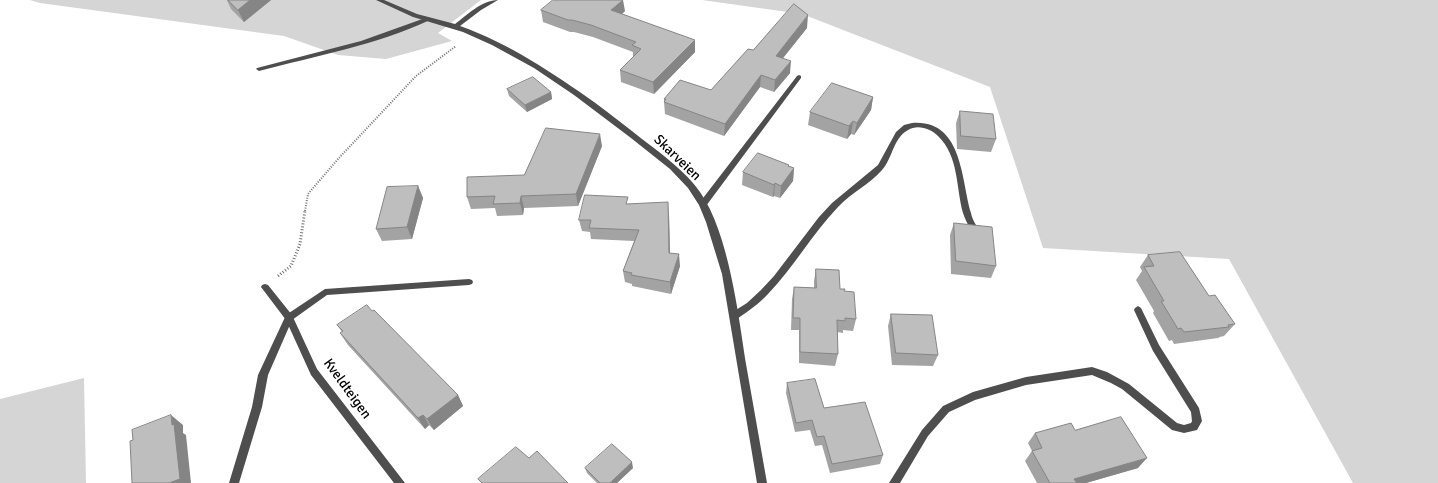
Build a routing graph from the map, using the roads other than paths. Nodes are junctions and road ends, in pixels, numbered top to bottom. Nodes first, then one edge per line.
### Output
1 (379, 0) edge
2 (496, 0) edge
3 (428, 19) junction
4 (456, 26) junction
5 (259, 69) dead end
6 (799, 77) dead end
7 (703, 204) junction
8 (975, 230) edge
9 (469, 282) dead end
10 (266, 287) road end
11 (1138, 310) dead end
12 (734, 316) junction
13 (289, 318) junction
14 (234, 483) edge
15 (400, 483) edge
16 (762, 483) edge
17 (894, 483) edge

1 - 3 street, Skarveien
2 - 4 street
3 - 4 street, Skarveien
3 - 5 street
4 - 7 street, Skarveien
6 - 7 street
7 - 12 street, Skarveien
8 - 12 street
9 - 13 street
10 - 13 street, Kveldteigen
11 - 17 street
12 - 16 street, Skarveien
13 - 14 street
13 - 15 street, Kveldteigen

